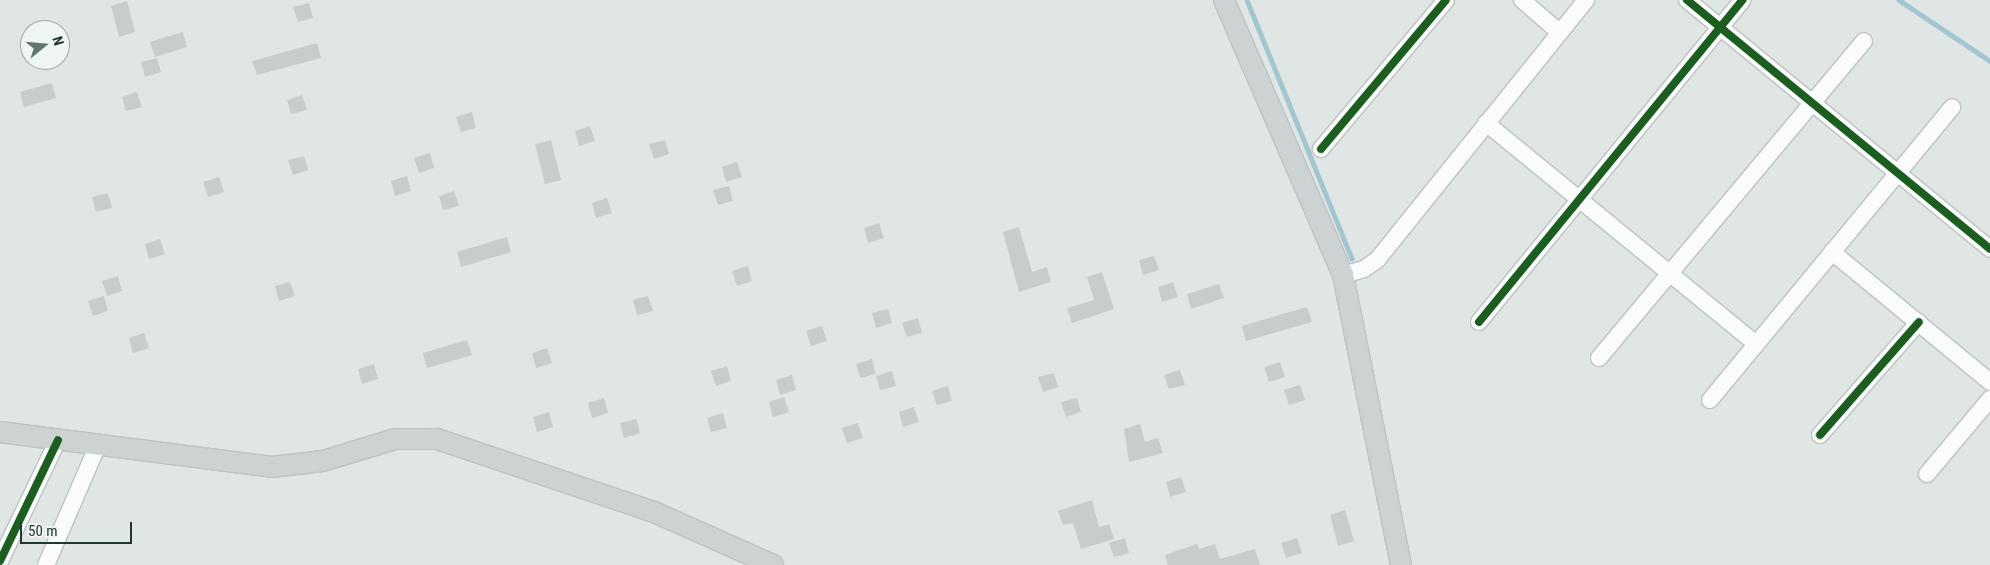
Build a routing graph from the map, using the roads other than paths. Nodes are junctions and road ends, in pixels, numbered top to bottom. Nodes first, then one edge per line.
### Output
1 (1224, 0) edge
2 (1446, 0) edge
3 (1522, 0) edge
4 (1586, 0) edge
5 (1687, 0) edge
6 (1743, 0) edge
7 (1722, 29) junction
8 (1559, 32) junction
9 (1864, 41) dead end
10 (1811, 101) junction
11 (1952, 107) dead end
12 (1486, 123) junction
13 (1322, 149) dead end
14 (1897, 172) junction
15 (1579, 197) junction
16 (1987, 241) edge
17 (1832, 252) junction
18 (1352, 273) junction
19 (1670, 273) junction
20 (1479, 322) dead end
21 (1919, 322) junction
22 (1756, 344) junction
23 (1599, 358) dead end
24 (1990, 382) edge
25 (1990, 399) edge
26 (1710, 400) dead end
27 (1820, 435) dead end
28 (2, 437) edge
29 (58, 440) junction
30 (98, 445) junction
31 (1927, 474) dead end
32 (0, 561) edge
33 (46, 565) edge
34 (772, 565) edge
35 (1401, 565) edge

1 - 18 main road
2 - 13 street
3 - 8 street
4 - 8 street
5 - 7 street
6 - 7 street
7 - 10 street
7 - 15 street
8 - 12 street
9 - 10 street
10 - 14 street
10 - 19 street
11 - 14 street
12 - 15 street
12 - 18 street
14 - 16 street
14 - 17 street
15 - 19 street
15 - 20 street
17 - 21 street
17 - 22 street
18 - 35 main road
19 - 22 street
19 - 23 street
21 - 24 street
21 - 27 street
22 - 26 street
25 - 31 street
28 - 29 main road
29 - 30 main road
29 - 32 street
30 - 33 street
30 - 34 main road

